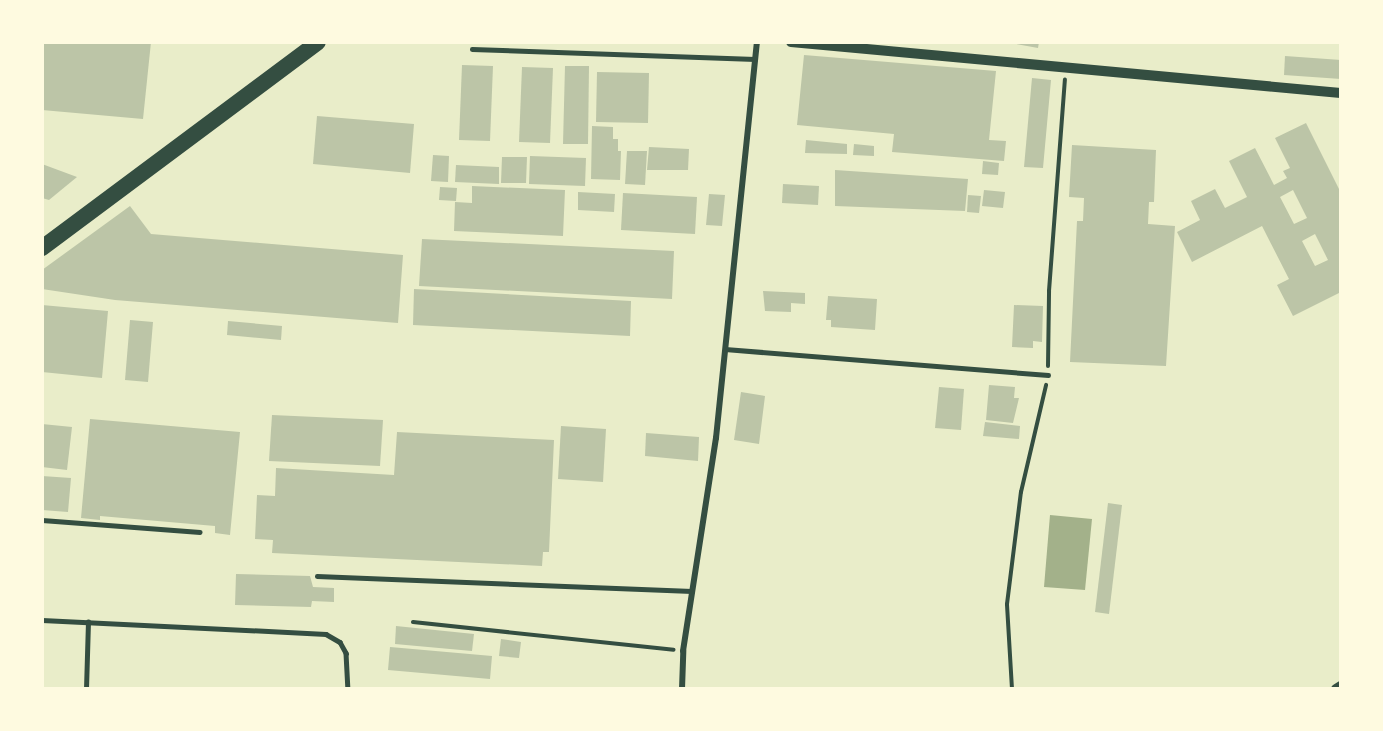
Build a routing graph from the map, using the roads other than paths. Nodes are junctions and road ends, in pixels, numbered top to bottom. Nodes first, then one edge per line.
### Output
1 (318, 42) edge
2 (757, 42) edge
3 (792, 42) edge
4 (472, 50) dead end
5 (755, 59) junction
6 (1341, 93) edge
7 (42, 248) edge
8 (725, 349) junction
9 (1048, 375) dead end
10 (42, 520) edge
11 (200, 532) dead end
12 (317, 576) dead end
13 (692, 591) junction
14 (42, 620) edge
15 (88, 622) junction
16 (1341, 686) edge
17 (86, 689) edge
18 (348, 689) edge
19 (682, 689) edge
20 (1336, 689) edge

1 - 7 highway
2 - 5 street
3 - 6 street
4 - 5 lane
5 - 8 street
8 - 9 lane
8 - 13 street
10 - 11 lane
12 - 13 lane
13 - 19 street
14 - 15 lane
15 - 17 lane
15 - 18 lane
16 - 20 street

